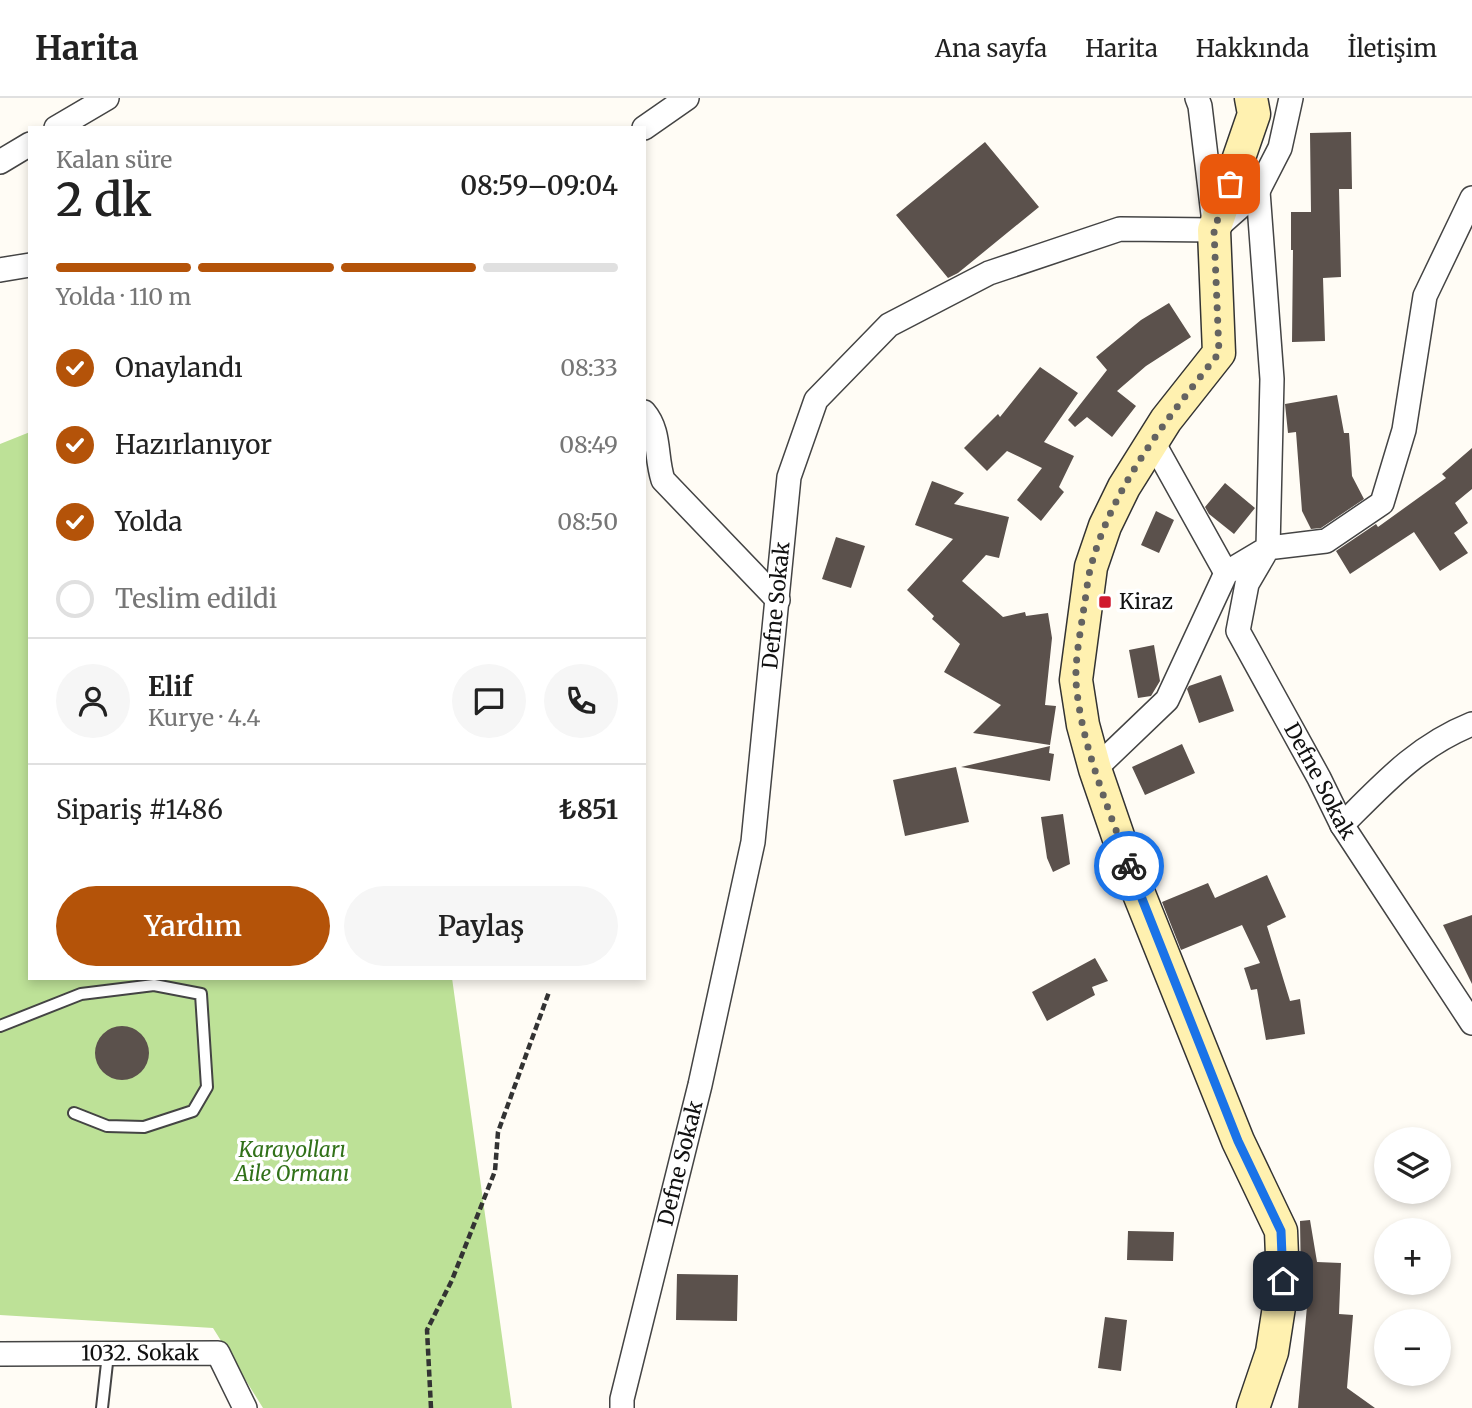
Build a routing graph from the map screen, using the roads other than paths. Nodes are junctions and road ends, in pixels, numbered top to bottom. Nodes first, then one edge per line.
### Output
1 (107, 98) edge
2 (687, 98) edge
3 (1197, 98) edge
4 (1251, 98) edge
5 (1291, 98) edge
6 (59, 126) edge
7 (646, 127) edge
8 (28, 145) edge
9 (0, 162) edge
10 (1258, 191) junction
11 (1472, 198) edge
12 (1214, 230) junction
13 (28, 265) edge
14 (0, 270) edge
15 (646, 414) edge
16 (1153, 443) junction
17 (1268, 548) junction
18 (1226, 573) junction
19 (778, 600) junction
20 (1472, 724) edge
21 (1096, 769) junction
22 (1342, 825) junction
23 (1472, 1023) edge
24 (0, 1026) edge
25 (74, 1113) dead end
26 (0, 1354) edge
27 (108, 1354) junction
28 (102, 1408) edge
29 (245, 1408) edge
30 (622, 1408) edge
31 (1253, 1408) edge

1 - 6 street
2 - 7 street
3 - 12 street
4 - 12 street
5 - 10 street
8 - 9 street
10 - 12 street
10 - 17 street
11 - 17 street
12 - 16 street
12 - 19 street, Defne Sokak
13 - 14 street
15 - 19 street
16 - 18 street
16 - 21 street
17 - 18 street
17 - 22 street, Defne Sokak
18 - 21 street
19 - 30 street, Defne Sokak
20 - 22 street
21 - 31 street
22 - 23 street, Defne Sokak
24 - 25 lane
26 - 27 street, 1032. Sokak
27 - 28 lane
27 - 29 street, 1032. Sokak

